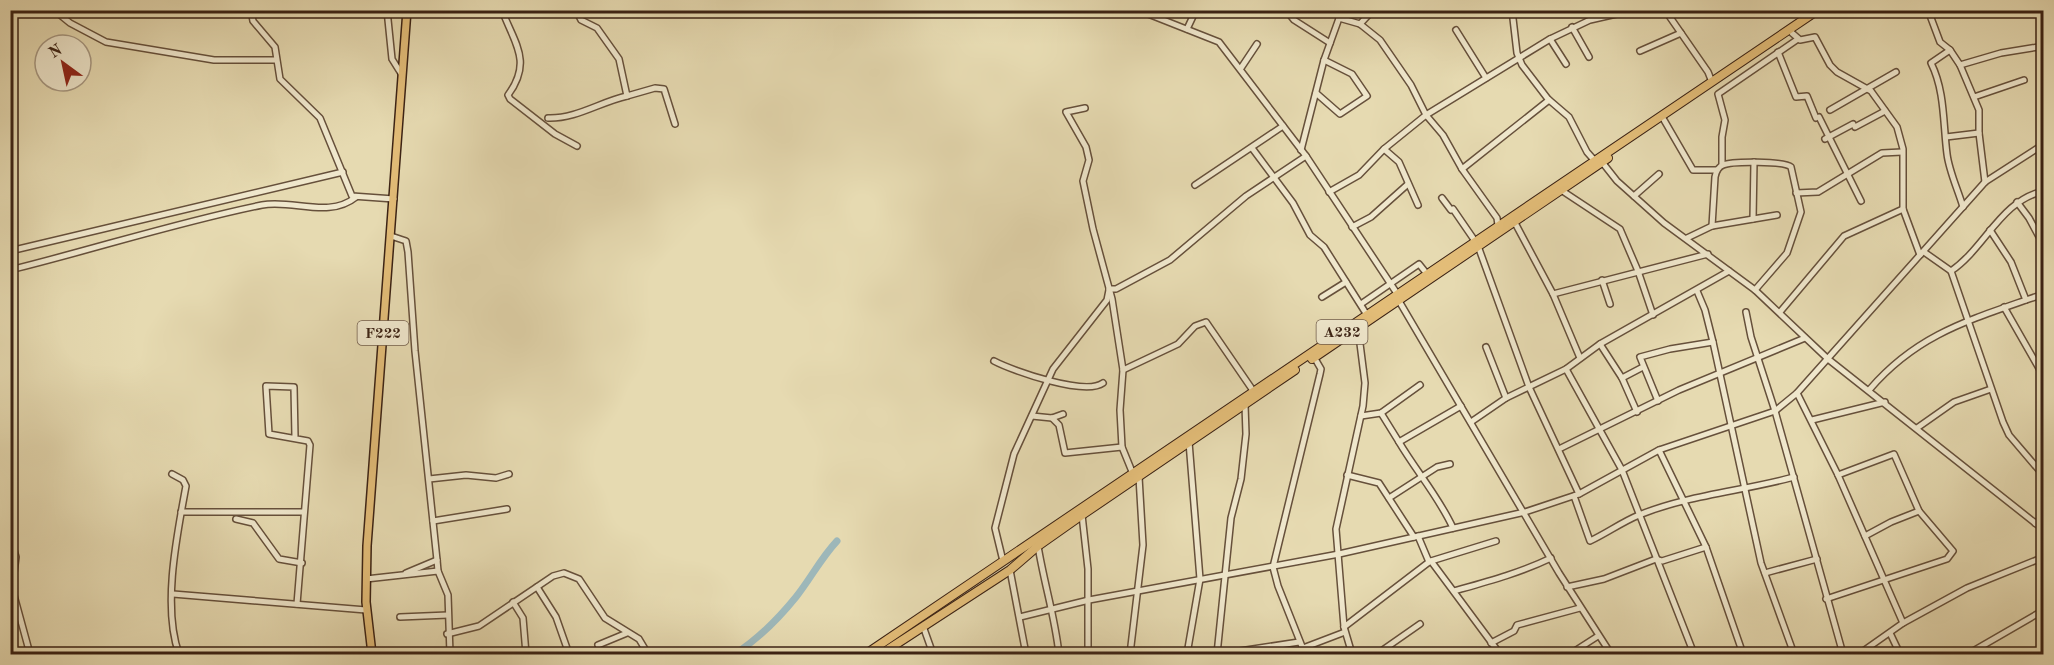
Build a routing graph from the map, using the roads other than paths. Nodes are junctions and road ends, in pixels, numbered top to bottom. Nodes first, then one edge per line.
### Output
1 (54, 10) edge
2 (251, 10) edge
3 (387, 10) edge
4 (407, 10) edge
5 (502, 10) edge
6 (576, 10) edge
7 (1138, 10) edge
8 (1196, 10) edge
9 (1245, 10) edge
10 (1258, 10) edge
11 (1286, 10) edge
12 (1342, 10) edge
13 (1372, 10) edge
14 (1634, 10) edge
15 (1665, 10) edge
16 (1826, 10) edge
17 (1928, 10) edge
18 (1815, 11) edge
19 (1510, 12) edge
20 (1602, 14) edge
21 (1339, 18) junction
22 (1360, 24) junction
23 (1572, 27) junction
24 (1187, 29) junction
25 (1456, 30) dead end
26 (1681, 33) junction
27 (1795, 36) junction
28 (1550, 39) junction
29 (1330, 43) junction
30 (1257, 44) dead end
31 (1776, 46) junction
32 (2043, 46) edge
33 (1950, 50) junction
34 (1640, 51) dead end
35 (1589, 57) dead end
36 (1521, 58) junction
37 (1760, 59) junction
38 (276, 60) junction
39 (1324, 60) junction
40 (1566, 64) dead end
41 (1960, 65) junction
42 (1241, 68) junction
43 (1896, 72) dead end
44 (402, 75) junction
45 (1486, 78) junction
46 (2024, 80) dead end
47 (1712, 82) junction
48 (1869, 89) junction
49 (1316, 93) junction
50 (627, 96) junction
51 (1974, 97) junction
52 (1549, 100) junction
53 (1085, 108) dead end
54 (1830, 110) dead end
55 (1885, 111) junction
56 (1426, 115) junction
57 (548, 118) dead end
58 (1664, 120) junction
59 (2043, 122) edge
60 (675, 124) dead end
61 (1283, 126) junction
62 (1979, 133) junction
63 (2043, 133) edge
64 (1827, 137) junction
65 (1946, 137) junction
66 (2043, 144) edge
67 (577, 146) dead end
68 (1252, 148) junction
69 (1384, 149) junction
70 (1301, 150) junction
71 (1902, 152) junction
72 (1306, 156) junction
73 (1598, 161) junction
74 (1754, 162) junction
75 (1722, 165) junction
76 (1462, 169) junction
77 (1717, 170) junction
78 (343, 172) junction
79 (1659, 174) dead end
80 (1849, 174) junction
81 (1276, 179) junction
82 (1985, 182) junction
83 (1408, 184) junction
84 (1195, 185) dead end
85 (1562, 190) junction
86 (2043, 191) edge
87 (1329, 192) junction
88 (1796, 193) junction
89 (1634, 196) junction
90 (356, 197) junction
91 (1442, 198) dead end
92 (394, 199) junction
93 (1862, 201) dead end
94 (2017, 202) junction
95 (1418, 206) dead end
96 (1963, 207) junction
97 (1904, 209) junction
98 (1777, 214) dead end
99 (1753, 219) junction
100 (1514, 221) junction
101 (1498, 225) junction
102 (1712, 226) junction
103 (1352, 227) junction
104 (1990, 230) junction
105 (391, 236) junction
106 (1687, 238) junction
107 (1476, 244) junction
108 (2043, 246) edge
109 (10, 251) edge
110 (1708, 254) junction
111 (1922, 254) junction
112 (10, 270) edge
113 (1638, 271) junction
114 (1730, 271) junction
115 (1951, 271) junction
116 (1427, 274) junction
117 (1602, 280) junction
118 (1346, 282) junction
119 (1391, 284) junction
120 (1109, 289) junction
121 (1755, 290) junction
122 (1697, 291) junction
123 (1553, 294) junction
124 (2043, 294) edge
125 (1322, 297) dead end
126 (1399, 298) junction
127 (1110, 300) junction
128 (2026, 300) junction
129 (1361, 304) junction
130 (1610, 304) dead end
131 (2004, 308) junction
132 (1746, 312) dead end
133 (1780, 312) junction
134 (1367, 315) junction
135 (1653, 315) junction
136 (1967, 320) junction
137 (1358, 328) junction
138 (1805, 338) junction
139 (1713, 342) junction
140 (1600, 344) junction
141 (1486, 347) dead end
142 (1314, 357) junction
143 (1580, 358) junction
144 (1828, 358) junction
145 (1759, 359) junction
146 (994, 361) dead end
147 (1297, 366) junction
148 (1643, 367) junction
149 (1566, 369) junction
150 (1124, 370) junction
151 (1720, 372) junction
152 (2043, 377) edge
153 (1622, 378) junction
154 (1049, 379) junction
155 (1103, 383) dead end
156 (1420, 385) dead end
157 (1529, 387) junction
158 (1991, 389) junction
159 (1870, 390) junction
160 (1254, 392) junction
161 (1797, 393) junction
162 (1506, 398) junction
163 (1658, 401) junction
164 (1885, 402) junction
165 (1245, 405) junction
166 (1461, 406) junction
167 (1776, 411) junction
168 (1637, 412) junction
169 (1381, 413) junction
170 (1063, 414) dead end
171 (1032, 416) junction
172 (1361, 416) junction
173 (1052, 418) junction
174 (1812, 420) junction
175 (1470, 422) junction
176 (1732, 425) junction
177 (1917, 428) junction
178 (1602, 429) junction
179 (296, 437) junction
180 (1189, 442) junction
181 (1399, 442) junction
182 (1122, 447) junction
183 (1558, 449) junction
184 (1659, 450) junction
185 (1450, 464) dead end
186 (1622, 470) junction
187 (171, 474) dead end
188 (509, 474) dead end
189 (1136, 475) junction
190 (1347, 475) junction
191 (1838, 475) junction
192 (2043, 476) edge
193 (1420, 477) junction
194 (1794, 477) junction
195 (429, 479) junction
196 (1123, 483) junction
197 (1745, 490) junction
198 (1576, 495) junction
199 (1389, 498) junction
200 (1683, 501) junction
201 (507, 509) dead end
202 (182, 510) junction
203 (1919, 511) junction
204 (303, 512) junction
205 (1525, 512) junction
206 (1082, 515) junction
207 (1640, 515) junction
208 (2043, 517) edge
209 (236, 519) dead end
210 (433, 521) junction
211 (2035, 523) junction
212 (1453, 528) junction
213 (2043, 530) edge
214 (10, 536) edge
215 (1865, 536) junction
216 (1416, 537) junction
217 (1496, 541) dead end
218 (1038, 546) junction
219 (1706, 547) junction
220 (1339, 554) junction
221 (2043, 557) edge
222 (1551, 558) junction
223 (1656, 559) junction
224 (1817, 559) junction
225 (437, 560) junction
226 (1003, 561) junction
227 (1430, 561) junction
228 (302, 563) junction
229 (1273, 567) junction
230 (1010, 570) junction
231 (438, 571) junction
232 (1765, 573) junction
233 (405, 574) junction
234 (1227, 574) junction
235 (366, 579) junction
236 (1200, 579) junction
237 (1884, 579) junction
238 (537, 586) junction
239 (1567, 587) junction
240 (1454, 591) junction
241 (1138, 593) junction
242 (173, 594) junction
243 (1826, 599) junction
244 (1089, 600) junction
245 (513, 602) junction
246 (297, 604) junction
247 (941, 608) junction
248 (1580, 608) junction
249 (366, 610) junction
250 (1053, 610) junction
251 (2043, 610) edge
252 (448, 615) junction
253 (400, 617) dead end
254 (1020, 617) junction
255 (1903, 623) junction
256 (1420, 624) dead end
257 (923, 626) junction
258 (1344, 629) junction
259 (627, 633) junction
260 (1890, 633) junction
261 (447, 634) junction
262 (1598, 636) junction
263 (1299, 642) junction
264 (1491, 643) junction
265 (598, 645) dead end
266 (2043, 648) edge
267 (1304, 651) edge
268 (30, 654) edge
269 (179, 654) edge
270 (372, 654) edge
271 (450, 654) edge
272 (526, 654) edge
273 (569, 654) edge
274 (648, 654) edge
275 (866, 654) edge
276 (881, 654) edge
277 (933, 654) edge
278 (1026, 654) edge
279 (1059, 654) edge
280 (1088, 654) edge
281 (1130, 654) edge
282 (1187, 654) edge
283 (1218, 654) edge
284 (1352, 654) edge
285 (1377, 654) edge
286 (1500, 654) edge
287 (1570, 654) edge
288 (1611, 654) edge
289 (1694, 654) edge
290 (1743, 654) edge
291 (1794, 654) edge
292 (1843, 654) edge
293 (1858, 654) edge
294 (1899, 654) edge
295 (1968, 654) edge
296 (2030, 654) edge

1 - 38 street
2 - 38 street
3 - 44 street
4 - 44 main road, F222
5 - 67 street
6 - 50 street
7 - 24 street
8 - 24 street
9 - 10 street
11 - 29 street
12 - 21 street
13 - 22 street
14 - 20 street
15 - 26 street
16 - 27 highway, A232
17 - 33 street
18 - 31 highway, A232
19 - 36 street
20 - 23 street
21 - 22 street
21 - 29 street
22 - 56 street
23 - 28 street
23 - 35 street
24 - 42 street
25 - 45 street
26 - 34 street
26 - 47 street
27 - 31 highway, A232
27 - 48 street
28 - 36 street
28 - 40 street
29 - 39 street
30 - 42 street
31 - 37 highway, A232
31 - 47 highway, A232
31 - 64 street
32 - 41 street
33 - 41 street
33 - 65 street
36 - 45 street
36 - 52 street
37 - 58 highway, A232
37 - 75 street
38 - 78 street
39 - 49 street
39 - 49 street
41 - 51 street
42 - 61 street
43 - 48 street
44 - 92 main road, F222
45 - 56 street
46 - 51 street
47 - 73 highway, A232
48 - 54 street
48 - 55 street
49 - 70 street
50 - 57 street
50 - 60 street
51 - 62 street
52 - 73 street
52 - 76 street
53 - 120 street
55 - 64 street
55 - 71 street
56 - 69 street
56 - 76 street
58 - 73 highway, A232
58 - 77 street
59 - 63 street
61 - 68 street
61 - 70 street
62 - 65 street
62 - 82 street
64 - 80 street
65 - 96 street
66 - 82 street
68 - 81 street
68 - 84 street
69 - 83 street
69 - 87 street
70 - 72 street
71 - 80 street
71 - 97 street
72 - 81 street
72 - 87 street
73 - 85 highway, A232
73 - 89 street
73 - 101 highway, A232
74 - 75 street
74 - 88 street
74 - 99 street
75 - 77 street
76 - 101 street
77 - 102 street
78 - 90 street
78 - 109 street
79 - 89 street
80 - 88 street
80 - 93 street
81 - 118 street
81 - 120 street
82 - 96 street
83 - 95 street
83 - 103 street
85 - 100 highway, A232
85 - 113 street
86 - 94 street
87 - 103 street
88 - 121 street
89 - 106 street
90 - 92 street
90 - 112 street
91 - 107 street
92 - 105 main road, F222
94 - 104 street
94 - 108 street
96 - 111 street
97 - 111 street
97 - 133 street
98 - 99 street
99 - 102 street
100 - 107 highway, A232
100 - 123 street
101 - 107 highway, A232
102 - 106 street
103 - 119 street
104 - 115 street
104 - 128 street
105 - 195 street
105 - 235 main road, F222
106 - 110 street
107 - 116 highway, A232
107 - 126 highway, A232
107 - 157 street
110 - 113 street
110 - 114 street
111 - 115 street
111 - 144 street
113 - 117 street
113 - 135 street
114 - 121 street
114 - 122 street
115 - 136 street
116 - 119 street
116 - 126 highway, A232
117 - 123 street
117 - 130 street
118 - 125 street
118 - 129 street
119 - 126 street
119 - 129 street
120 - 127 street
121 - 133 street
122 - 135 street
122 - 139 street
123 - 143 street
124 - 128 street
126 - 134 highway, A232
126 - 137 highway, A232
126 - 166 street
127 - 150 street
127 - 154 street
128 - 131 street
129 - 134 street
131 - 136 street
131 - 152 street
132 - 145 street
133 - 138 street
134 - 147 highway, A232
135 - 140 street
136 - 158 street
136 - 159 street
137 - 142 highway, A232
137 - 172 street
138 - 144 street
138 - 145 street
139 - 148 street
139 - 151 street
140 - 143 street
140 - 153 street
141 - 162 street
142 - 147 highway, A232
142 - 229 street
143 - 149 street
144 - 159 street
144 - 161 street
145 - 151 street
145 - 167 street
146 - 154 street
147 - 160 highway, A232
147 - 165 highway, A232
148 - 153 street
148 - 163 street
149 - 157 street
149 - 178 street
150 - 160 street
150 - 182 street
151 - 163 street
151 - 176 street
153 - 168 street
154 - 155 street
154 - 171 street
156 - 169 street
157 - 162 street
157 - 183 street
158 - 177 street
158 - 192 street
159 - 164 street
160 - 189 highway, A232
161 - 167 street
161 - 174 street
162 - 175 street
163 - 168 street
164 - 174 street
164 - 177 street
165 - 180 highway, A232
165 - 234 street
166 - 175 street
166 - 181 street
167 - 176 street
167 - 194 street
168 - 178 street
169 - 172 street
169 - 181 street
170 - 173 street
171 - 173 street
171 - 226 street
172 - 190 street
173 - 182 street
174 - 191 street
175 - 205 street
176 - 184 street
176 - 197 street
177 - 211 street
178 - 183 street
178 - 186 street
179 - 179 street
179 - 204 street
180 - 189 highway, A232
180 - 236 street
181 - 193 street
182 - 189 street
183 - 198 street
184 - 186 street
184 - 200 street
185 - 193 street
186 - 198 street
186 - 207 street
187 - 202 street
188 - 195 street
189 - 196 highway, A232
189 - 241 street
190 - 199 street
190 - 220 street
191 - 203 street
191 - 215 street
193 - 199 street
193 - 212 street
194 - 197 street
194 - 224 street
195 - 210 street
196 - 206 highway, A232
196 - 226 highway, A232
197 - 200 street
197 - 232 street
198 - 205 street
198 - 207 street
199 - 216 street
200 - 207 street
200 - 219 street
201 - 210 street
202 - 204 street
202 - 242 street
203 - 215 street
203 - 237 street
204 - 228 street
205 - 212 street
205 - 222 street
206 - 218 highway, A232
206 - 244 street
207 - 223 street
208 - 211 street
209 - 228 street
210 - 225 street
211 - 213 street
212 - 216 street
214 - 268 street
215 - 237 street
216 - 220 street
216 - 227 street
217 - 227 street
218 - 230 highway, A232
218 - 250 street
219 - 223 street
219 - 290 street
220 - 229 street
220 - 258 street
221 - 255 street
222 - 239 street
222 - 240 street
223 - 239 street
223 - 289 street
224 - 232 street
224 - 243 street
225 - 231 street
225 - 233 street
226 - 247 highway, A232
227 - 240 street
227 - 258 street
228 - 246 street
229 - 234 street
229 - 263 street
230 - 247 highway, A232
230 - 254 street
231 - 233 street
231 - 252 street
232 - 291 street
233 - 235 street
234 - 236 street
234 - 283 street
235 - 249 main road, F222
236 - 241 street
236 - 282 street
237 - 243 street
237 - 255 street
238 - 245 street
238 - 259 street
238 - 273 street
239 - 248 street
240 - 264 street
241 - 244 street
241 - 281 street
242 - 246 street
242 - 269 street
243 - 292 street
244 - 250 street
244 - 280 street
245 - 261 street
245 - 272 street
246 - 249 street
247 - 257 highway, A232
247 - 275 highway, A232
248 - 262 street
248 - 264 street
249 - 270 main road, F222
250 - 254 street
250 - 279 street
251 - 295 street
252 - 253 street
252 - 261 street
254 - 278 street
255 - 260 street
256 - 285 street
257 - 276 highway, A232
257 - 277 street
258 - 267 street
258 - 284 street
259 - 265 street
259 - 274 street
260 - 293 street
260 - 294 street
261 - 271 street
262 - 287 street
262 - 288 street
263 - 267 street
263 - 283 street
264 - 286 street
266 - 296 street

